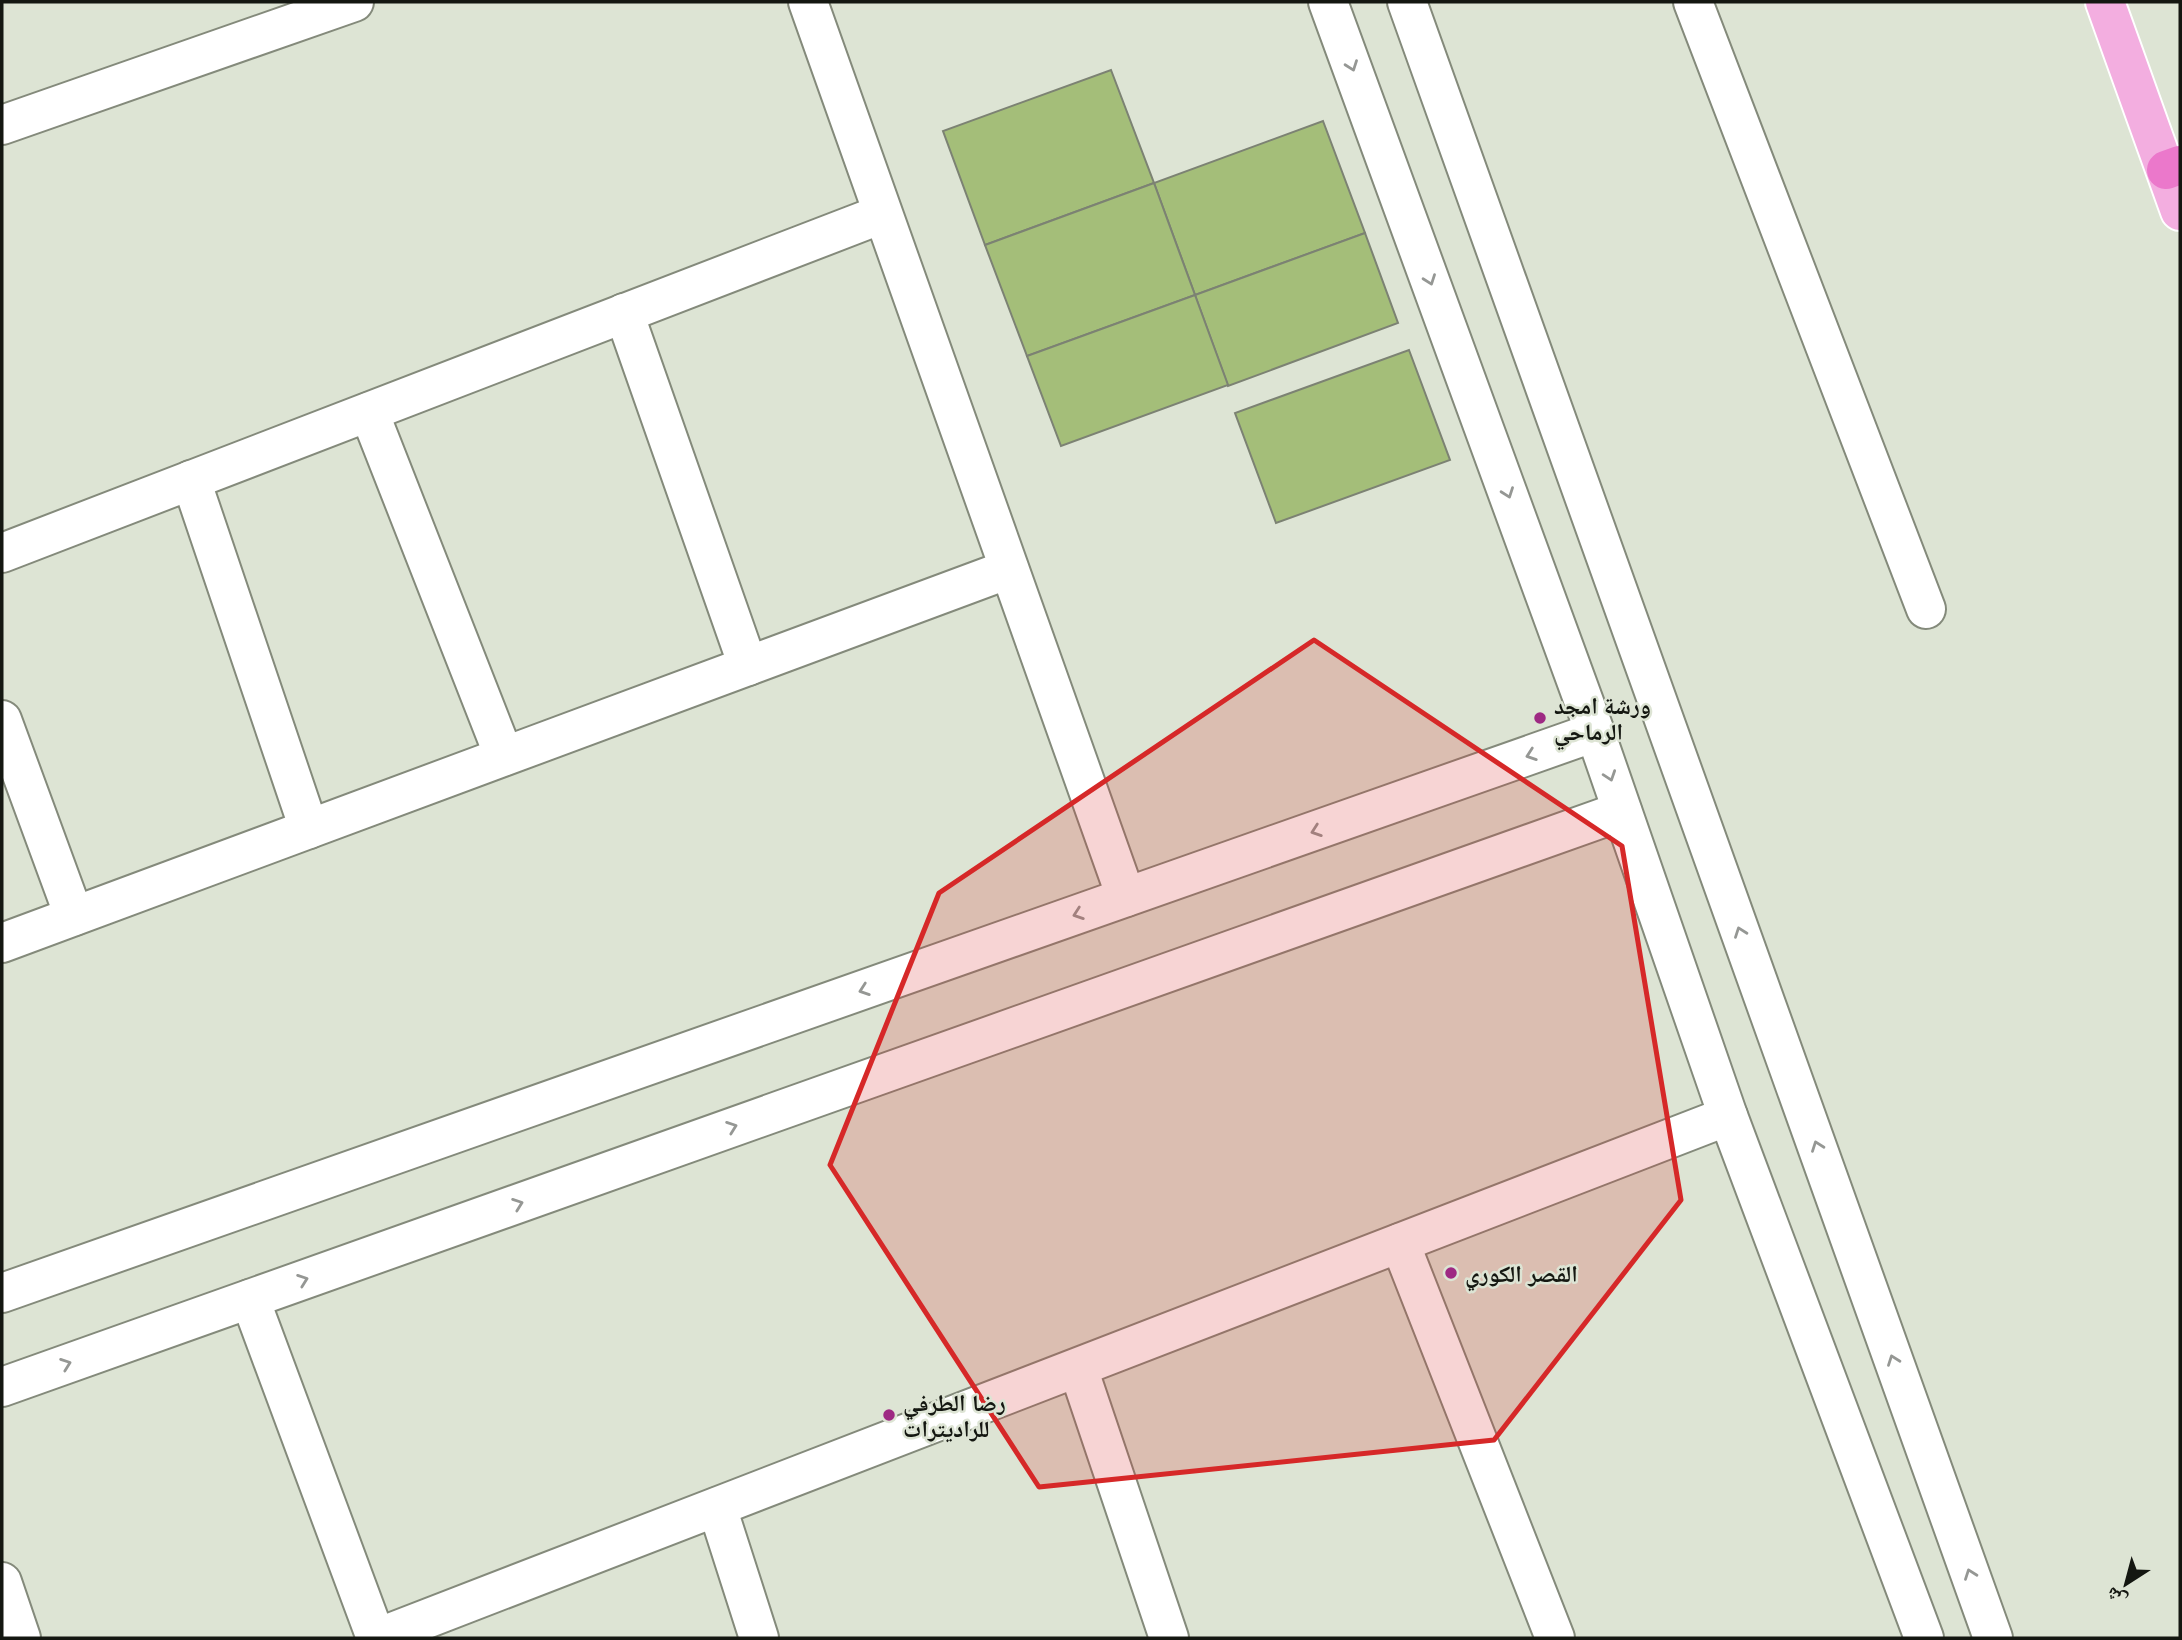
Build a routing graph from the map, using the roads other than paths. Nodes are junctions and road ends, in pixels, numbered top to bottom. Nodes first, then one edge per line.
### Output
1 (808, 2) edge
2 (1328, 2) edge
3 (1407, 2) edge
4 (1693, 2) edge
5 (2105, 2) edge
6 (337, 4) edge
7 (2, 125) edge
8 (2173, 168) edge
9 (2180, 211) edge
10 (882, 214) junction
11 (624, 313) junction
12 (369, 412) junction
13 (191, 480) junction
14 (2, 553) edge
15 (1009, 569) junction
16 (1926, 609) dead end
17 (748, 666) junction
18 (2, 720) edge
19 (1595, 732) junction
20 (504, 757) junction
21 (1622, 811) junction
22 (309, 829) junction
23 (1126, 897) junction
24 (74, 916) junction
25 (2, 943) edge
26 (1728, 1116) junction
27 (1400, 1243) junction
28 (2, 1293) edge
29 (250, 1299) junction
30 (1078, 1368) junction
31 (2, 1387) edge
32 (717, 1507) junction
33 (2, 1583) edge
34 (21, 1638) edge
35 (376, 1638) edge
36 (759, 1638) edge
37 (1169, 1638) edge
38 (1555, 1638) edge
39 (1924, 1638) edge
40 (1993, 1638) edge

1 - 10 street
2 -> 19 street
40 -> 3 street
4 - 16 street
5 - 8 main road
6 - 7 street
8 - 9 main road
10 - 11 street
10 - 15 street
11 - 12 street
11 - 17 street
12 - 13 street
12 - 20 street
13 - 14 street
13 - 22 street
15 - 17 street
15 - 23 street
17 - 20 street
18 - 24 street
19 -> 21 street
19 -> 23 street
20 - 22 street
21 - 26 street
29 -> 21 street
22 - 24 street
23 -> 28 street
24 - 25 street
26 - 27 street
26 - 39 street
27 - 30 street
27 - 38 street
31 -> 29 street
29 - 35 street
30 - 32 street
30 - 37 street
32 - 35 street
32 - 36 street
33 - 34 street

